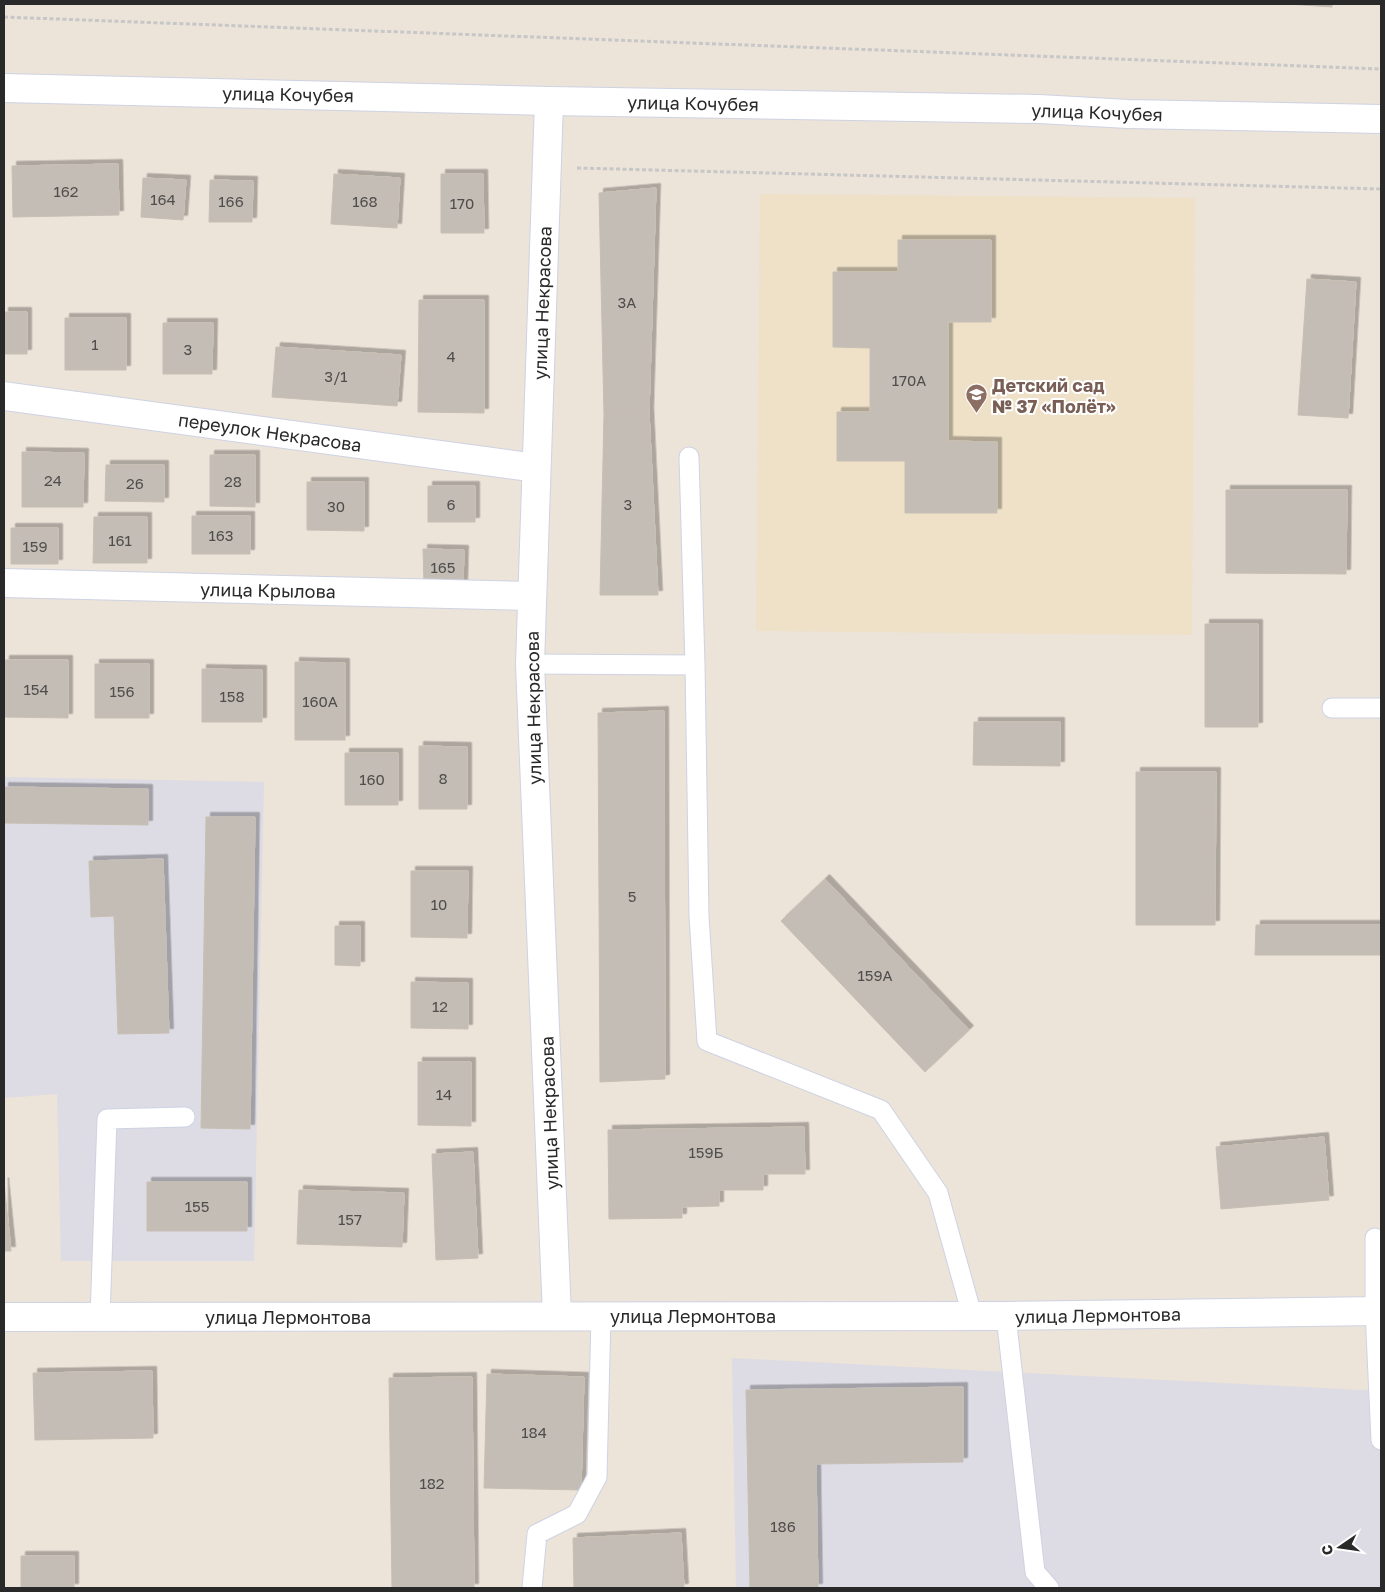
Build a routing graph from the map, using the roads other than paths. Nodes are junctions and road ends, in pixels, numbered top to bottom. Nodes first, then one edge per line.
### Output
1 (4, 88) edge
2 (549, 101) junction
3 (1381, 119) edge
4 (4, 396) edge
5 (689, 457) dead end
6 (536, 468) junction
7 (4, 583) edge
8 (532, 596) junction
9 (530, 664) junction
10 (695, 665) junction
11 (1332, 708) dead end
12 (1381, 708) edge
13 (185, 1117) dead end
14 (1375, 1238) dead end
15 (1378, 1311) edge
16 (972, 1315) junction
17 (557, 1316) junction
18 (601, 1316) junction
19 (1006, 1316) junction
20 (4, 1317) edge
21 (100, 1317) junction
22 (1381, 1440) edge
23 (532, 1588) edge
24 (1049, 1588) edge

1 - 2 street, улица Кочубея
2 - 3 street, улица Кочубея
2 - 6 street, улица Некрасова
4 - 6 street, переулок Некрасова
5 - 10 lane
6 - 8 street, улица Некрасова
7 - 8 street, улица Крылова
8 - 9 street, улица Некрасова
9 - 10 lane
9 - 17 street, улица Некрасова
10 - 16 lane
11 - 12 lane
13 - 21 lane
14 - 15 lane
15 - 19 street, улица Лермонтова
15 - 22 lane
16 - 18 street, улица Лермонтова
16 - 19 street, улица Лермонтова
17 - 18 street, улица Лермонтова
17 - 21 street, улица Лермонтова
18 - 23 lane
19 - 24 lane
20 - 21 street, улица Лермонтова

